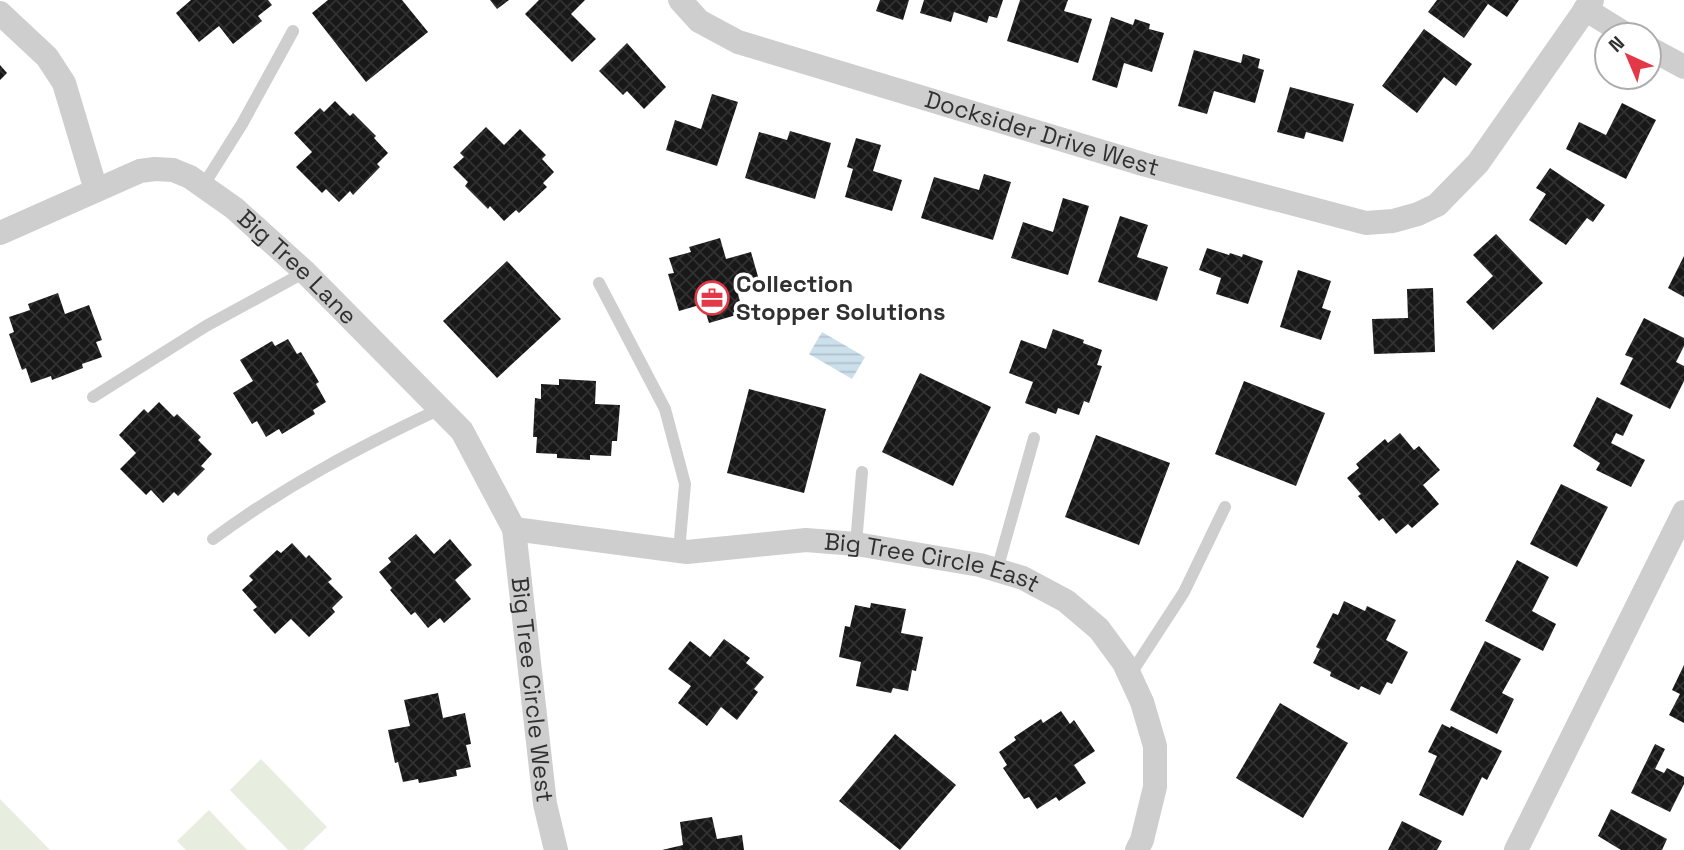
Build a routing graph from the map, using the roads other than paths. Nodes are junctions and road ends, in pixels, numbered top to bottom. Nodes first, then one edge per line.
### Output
1 (680, 0) edge
2 (1588, 5) edge
3 (0, 13) edge
4 (1609, 21) edge
5 (293, 31) dead end
6 (1663, 56) edge
7 (1684, 67) edge
8 (203, 186) junction
9 (96, 190) junction
10 (0, 233) edge
11 (305, 272) junction
12 (599, 283) dead end
13 (93, 397) dead end
14 (440, 409) junction
15 (1034, 438) dead end
16 (862, 471) dead end
17 (1225, 507) dead end
18 (1684, 512) edge
19 (514, 529) junction
20 (213, 539) dead end
21 (856, 544) junction
22 (679, 551) junction
23 (997, 570) junction
24 (1130, 676) junction
25 (556, 850) edge
26 (1137, 850) edge
27 (1516, 850) edge

1 - 2 street, Docksider Drive West
2 - 4 street
3 - 9 street
5 - 8 lane
6 - 7 street
8 - 9 street, Big Tree Lane
8 - 11 street, Big Tree Lane
9 - 10 street, Big Tree Lane
11 - 13 lane
11 - 14 street, Big Tree Lane
12 - 22 lane
14 - 19 street, Big Tree Lane
14 - 20 lane
15 - 23 lane
16 - 21 lane
17 - 24 lane
18 - 27 street
19 - 22 street, Big Tree Circle East
19 - 25 street, Big Tree Circle West
21 - 22 street, Big Tree Circle East
21 - 23 street, Big Tree Circle East
23 - 24 street, Big Tree Circle East
24 - 26 street, Big Tree Circle East

